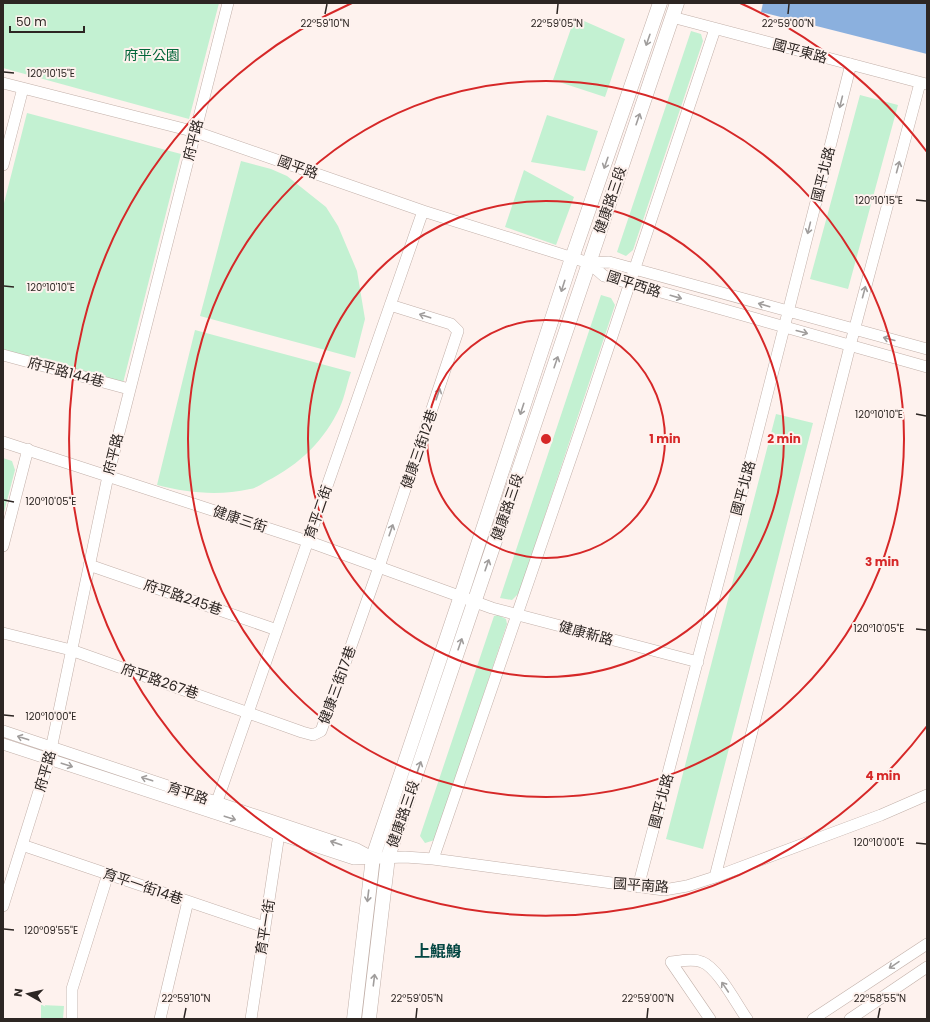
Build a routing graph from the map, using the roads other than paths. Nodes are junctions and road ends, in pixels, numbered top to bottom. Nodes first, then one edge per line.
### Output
1 (228, 3) edge
2 (660, 3) edge
3 (677, 3) edge
4 (672, 17) junction
5 (715, 29) junction
6 (850, 64) junction
7 (3, 82) edge
8 (924, 84) edge
9 (23, 88) junction
10 (196, 132) junction
11 (3, 165) edge
12 (423, 211) junction
13 (572, 258) junction
14 (589, 263) junction
15 (635, 269) junction
16 (630, 284) junction
17 (390, 305) junction
18 (787, 311) junction
19 (783, 327) junction
20 (854, 330) junction
21 (850, 346) junction
22 (927, 350) edge
23 (3, 355) edge
24 (927, 367) edge
25 (129, 390) junction
26 (3, 442) edge
27 (28, 449) junction
28 (108, 476) junction
29 (307, 541) junction
30 (3, 546) edge
31 (89, 565) junction
32 (379, 567) junction
33 (461, 597) junction
34 (475, 602) junction
35 (517, 615) junction
36 (277, 630) junction
37 (3, 633) edge
38 (71, 650) junction
39 (698, 662) junction
40 (248, 712) junction
41 (3, 731) edge
42 (3, 744) edge
43 (52, 747) junction
44 (49, 759) junction
45 (927, 795) edge
46 (215, 808) junction
47 (279, 834) junction
48 (22, 845) junction
49 (373, 857) junction
50 (388, 857) junction
51 (433, 859) junction
52 (108, 874) junction
53 (715, 877) junction
54 (638, 887) junction
55 (188, 901) junction
56 (3, 906) edge
57 (264, 927) junction
58 (927, 944) edge
59 (927, 967) edge
60 (72, 1019) edge
61 (160, 1019) edge
62 (251, 1019) edge
63 (354, 1019) edge
64 (369, 1019) edge
65 (710, 1019) edge
66 (746, 1019) edge
67 (813, 1019) edge
68 (850, 1019) edge

1 - 10 street, 府平路
2 -> 13 street, 健康路三段
3 - 4 street, 健康路三段
4 - 5 street, 國平東路
14 -> 4 street, 健康路三段
5 - 6 street, 國平東路
5 - 15 street
6 - 8 street, 國平東路
6 -> 18 street, 國平北路
7 - 9 street, 國平路
20 -> 8 street
9 - 10 street, 國平路
9 - 11 street
10 - 12 street, 國平路
10 - 25 street, 府平路
12 - 13 street, 國平路
12 - 17 street, 育平二街
13 - 14 street, 國平路
13 -> 33 street, 健康路三段
14 - 15 street, 國平西路
14 - 16 street, 國平西路
34 -> 14 street, 健康路三段
15 - 16 street
18 -> 15 street, 國平西路
16 -> 19 street, 國平西路
16 - 35 street
17 - 29 street, 育平二街
32 -> 17 street, 健康三街12巷
18 - 19 street, 國平北路
18 - 20 street, 國平西路
19 -> 21 street, 國平西路
19 - 39 street, 國平北路
20 - 21 street
22 -> 20 street, 國平西路
21 - 24 street, 國平西路
21 - 53 street
23 - 25 street, 府平路144巷
25 - 28 street, 府平路
26 - 27 street, 健康三街
27 - 28 street, 健康三街
27 - 30 street
28 - 29 street, 健康三街
28 - 31 street, 府平路
29 - 32 street, 健康三街
29 - 36 street, 育平二街
31 - 36 street, 府平路245巷
31 - 38 street, 府平路
32 - 33 street, 健康三街
32 - 40 street, 健康三街17巷
33 - 34 street, 健康三街
33 - 49 street, 健康路三段
34 - 35 street, 健康新路
50 -> 34 street, 健康路三段
35 - 39 street, 健康新路
35 - 51 street
36 - 40 street, 育平二街
37 - 38 street, 府平路267巷
38 - 40 street, 府平路267巷
38 - 43 street, 府平路
39 - 54 street, 國平北路
40 - 46 street, 育平二街
43 -> 41 street, 育平路
42 - 44 street, 育平路
43 - 44 street, 府平路
46 -> 43 street, 育平路
44 -> 46 street, 育平路
44 - 48 street, 府平路
45 - 53 street, 國平南路
46 -> 47 street, 育平路
49 -> 46 street, 育平路
47 - 49 street, 育平路
47 - 57 street, 育平一街
48 - 52 street, 育平一街14巷
48 - 56 street, 府平路
49 - 50 street, 育平路
49 -> 63 street, 健康路三段
50 - 51 street, 國平南路
64 -> 50 street, 健康路三段
51 - 54 street, 國平南路
52 - 55 street, 育平一街14巷
52 - 60 street
53 - 54 street, 國平南路
55 - 57 street, 育平一街14巷
55 - 61 street
57 - 62 street, 育平一街
58 -> 67 street
59 - 68 street
66 -> 65 street

